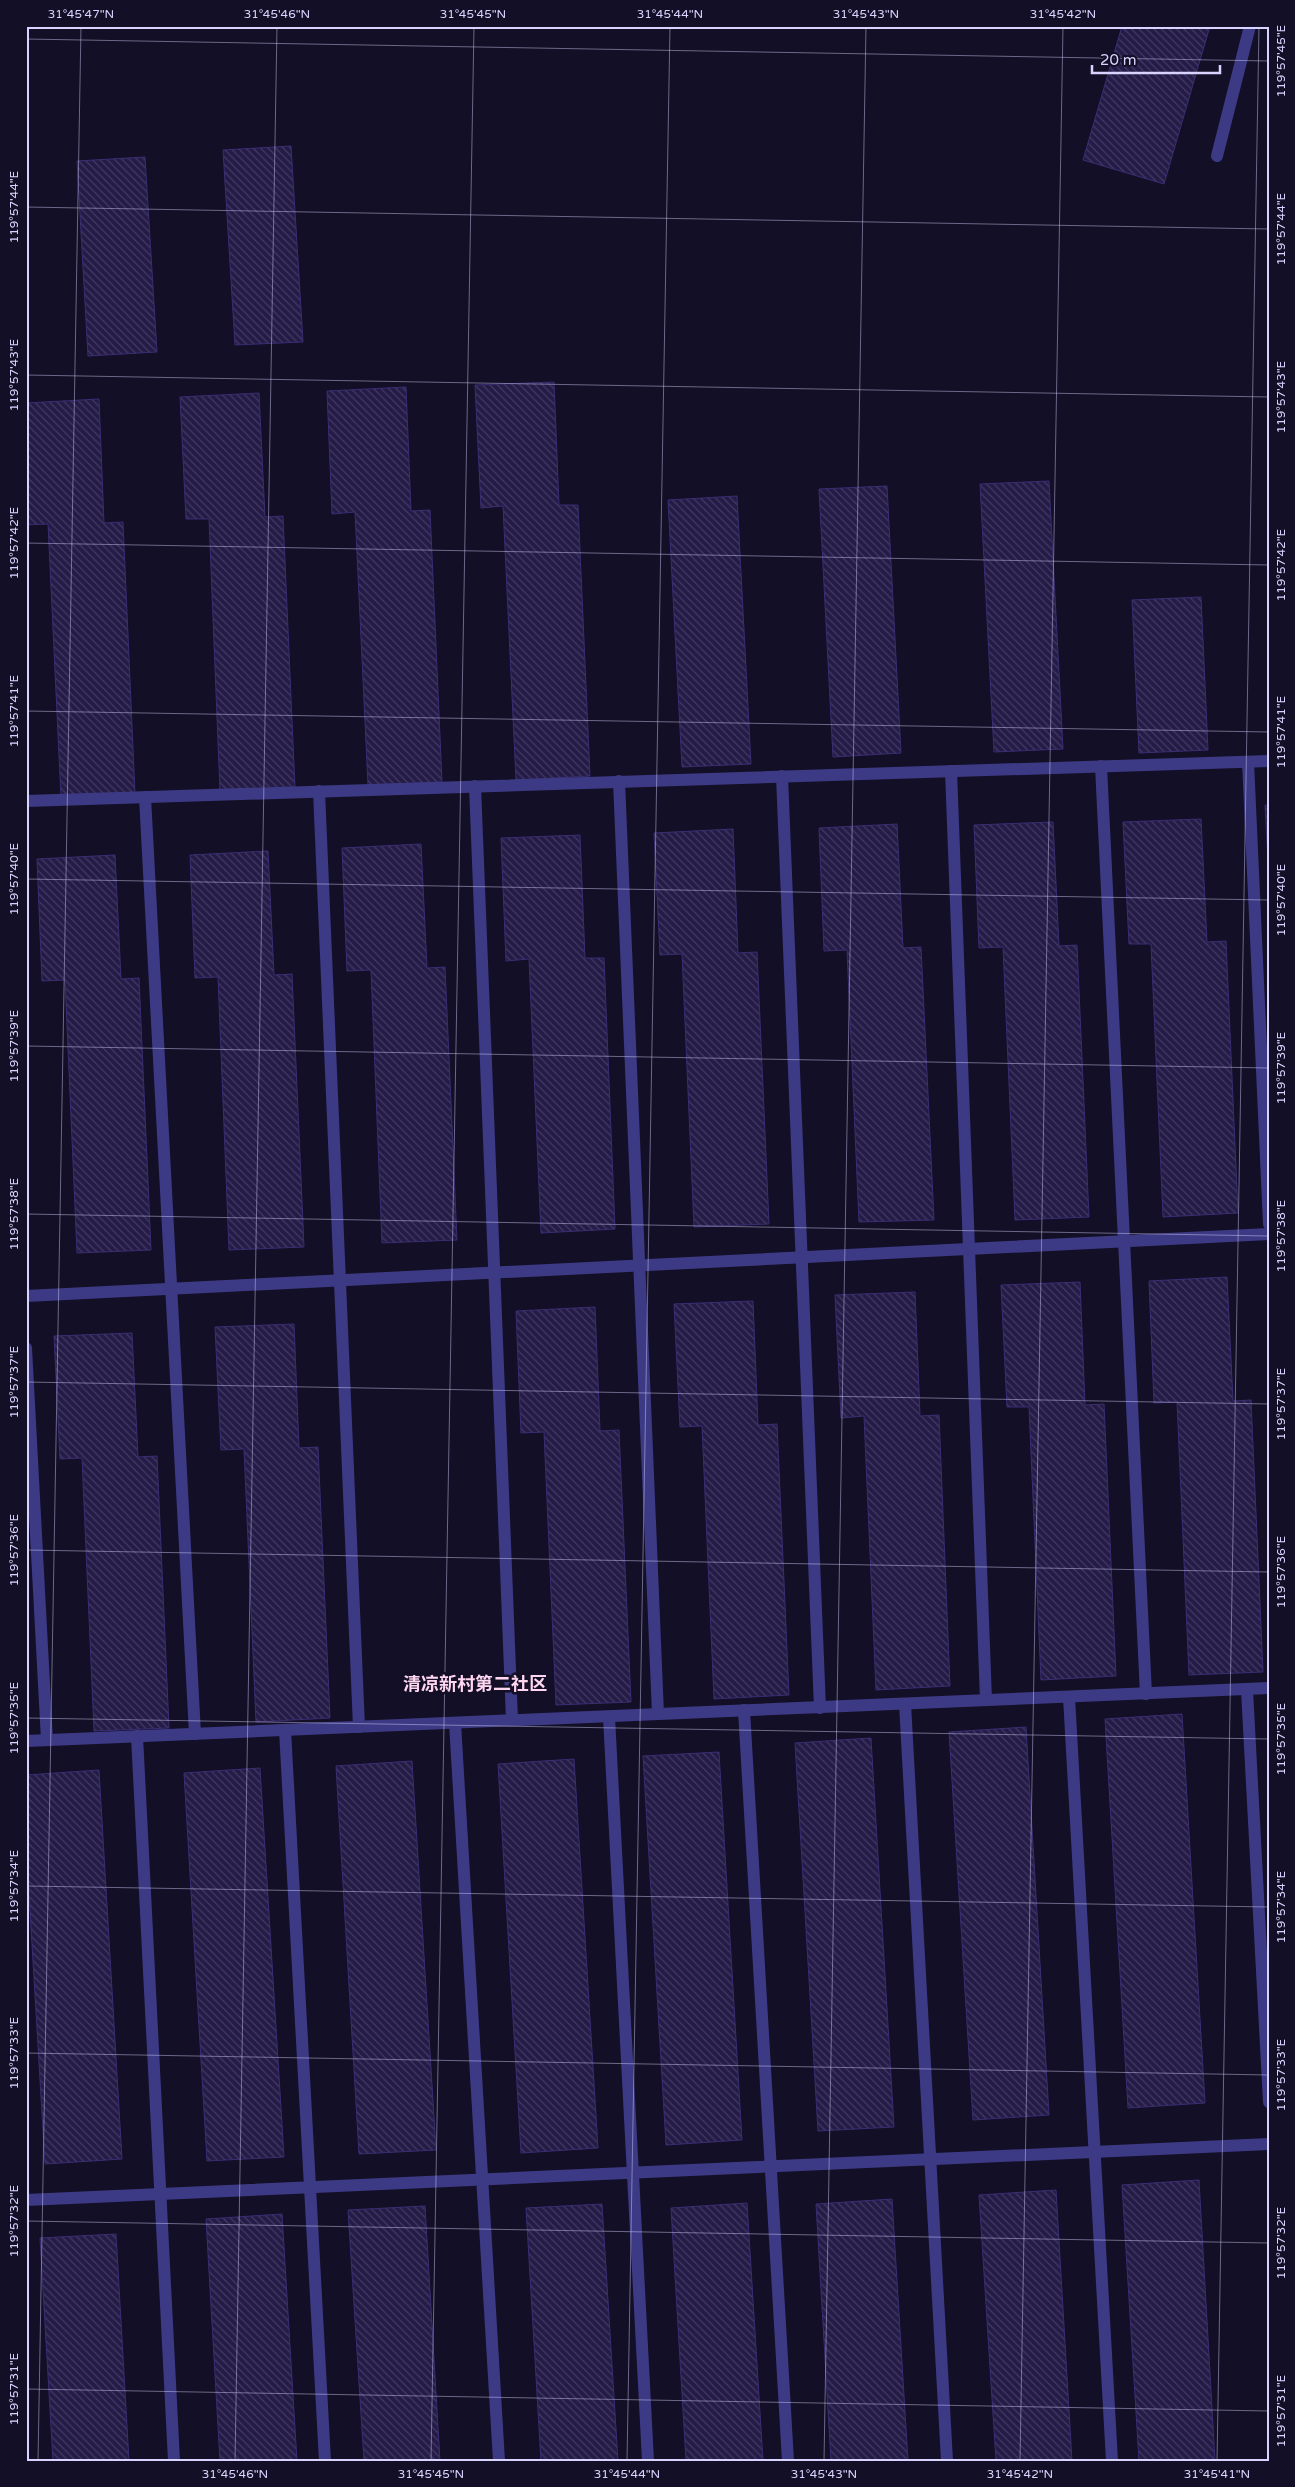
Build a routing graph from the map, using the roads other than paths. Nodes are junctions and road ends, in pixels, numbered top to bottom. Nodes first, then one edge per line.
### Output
1 (1250, 26) edge
2 (1217, 156) dead end
3 (1269, 761) edge
4 (1248, 762) junction
5 (1101, 766) junction
6 (951, 771) junction
7 (782, 776) junction
8 (619, 781) junction
9 (475, 786) junction
10 (320, 791) junction
11 (145, 797) junction
12 (26, 800) edge
13 (1269, 1224) edge
14 (1269, 1234) edge
15 (1124, 1241) junction
16 (969, 1248) junction
17 (802, 1257) junction
18 (639, 1265) junction
19 (494, 1273) junction
20 (340, 1280) junction
21 (170, 1289) junction
22 (26, 1296) edge
23 (26, 1348) edge
24 (1269, 1688) edge
25 (1247, 1690) junction
26 (1146, 1694) junction
27 (1070, 1697) junction
28 (986, 1700) junction
29 (905, 1704) junction
30 (820, 1708) junction
31 (744, 1710) junction
32 (658, 1714) junction
33 (609, 1716) junction
34 (512, 1720) junction
35 (455, 1723) junction
36 (359, 1727) junction
37 (285, 1730) junction
38 (195, 1734) junction
39 (138, 1736) junction
40 (47, 1740) junction
41 (26, 1741) edge
42 (1269, 2102) edge
43 (1269, 2144) edge
44 (1095, 2152) junction
45 (931, 2160) junction
46 (771, 2167) junction
47 (633, 2173) junction
48 (483, 2180) junction
49 (311, 2187) junction
50 (161, 2194) junction
51 (26, 2200) edge
52 (174, 2461) edge
53 (325, 2461) edge
54 (499, 2461) edge
55 (648, 2461) edge
56 (788, 2461) edge
57 (947, 2461) edge
58 (1112, 2461) edge

1 - 2 street
3 - 4 street
4 - 5 street
4 - 13 street
5 - 6 street
5 - 15 street
6 - 7 street
6 - 16 street
7 - 8 street
7 - 17 street
8 - 9 street
8 - 18 street
9 - 10 street
9 - 19 street
10 - 11 street
10 - 20 street
11 - 12 street
11 - 21 street
14 - 15 street
15 - 16 street
15 - 26 street
16 - 17 street
16 - 28 street
17 - 18 street
17 - 30 street
18 - 19 street
18 - 32 street
19 - 20 street
19 - 34 street
20 - 21 street
20 - 36 street
21 - 22 street
21 - 38 street
23 - 40 street
24 - 25 street
25 - 26 street
25 - 42 street
26 - 27 street
27 - 28 street
27 - 44 street
28 - 29 street
29 - 30 street
29 - 45 street
30 - 31 street
31 - 32 street
31 - 46 street
32 - 33 street
33 - 34 street
33 - 47 street
34 - 35 street
35 - 36 street
35 - 48 street
36 - 37 street
37 - 38 street
37 - 49 street
38 - 39 street
39 - 40 street
39 - 50 street
40 - 41 street
43 - 44 street
44 - 45 street
44 - 58 street
45 - 46 street
45 - 57 street
46 - 47 street
46 - 56 street
47 - 48 street
47 - 55 street
48 - 49 street
48 - 54 street
49 - 50 street
49 - 53 street
50 - 51 street
50 - 52 street

